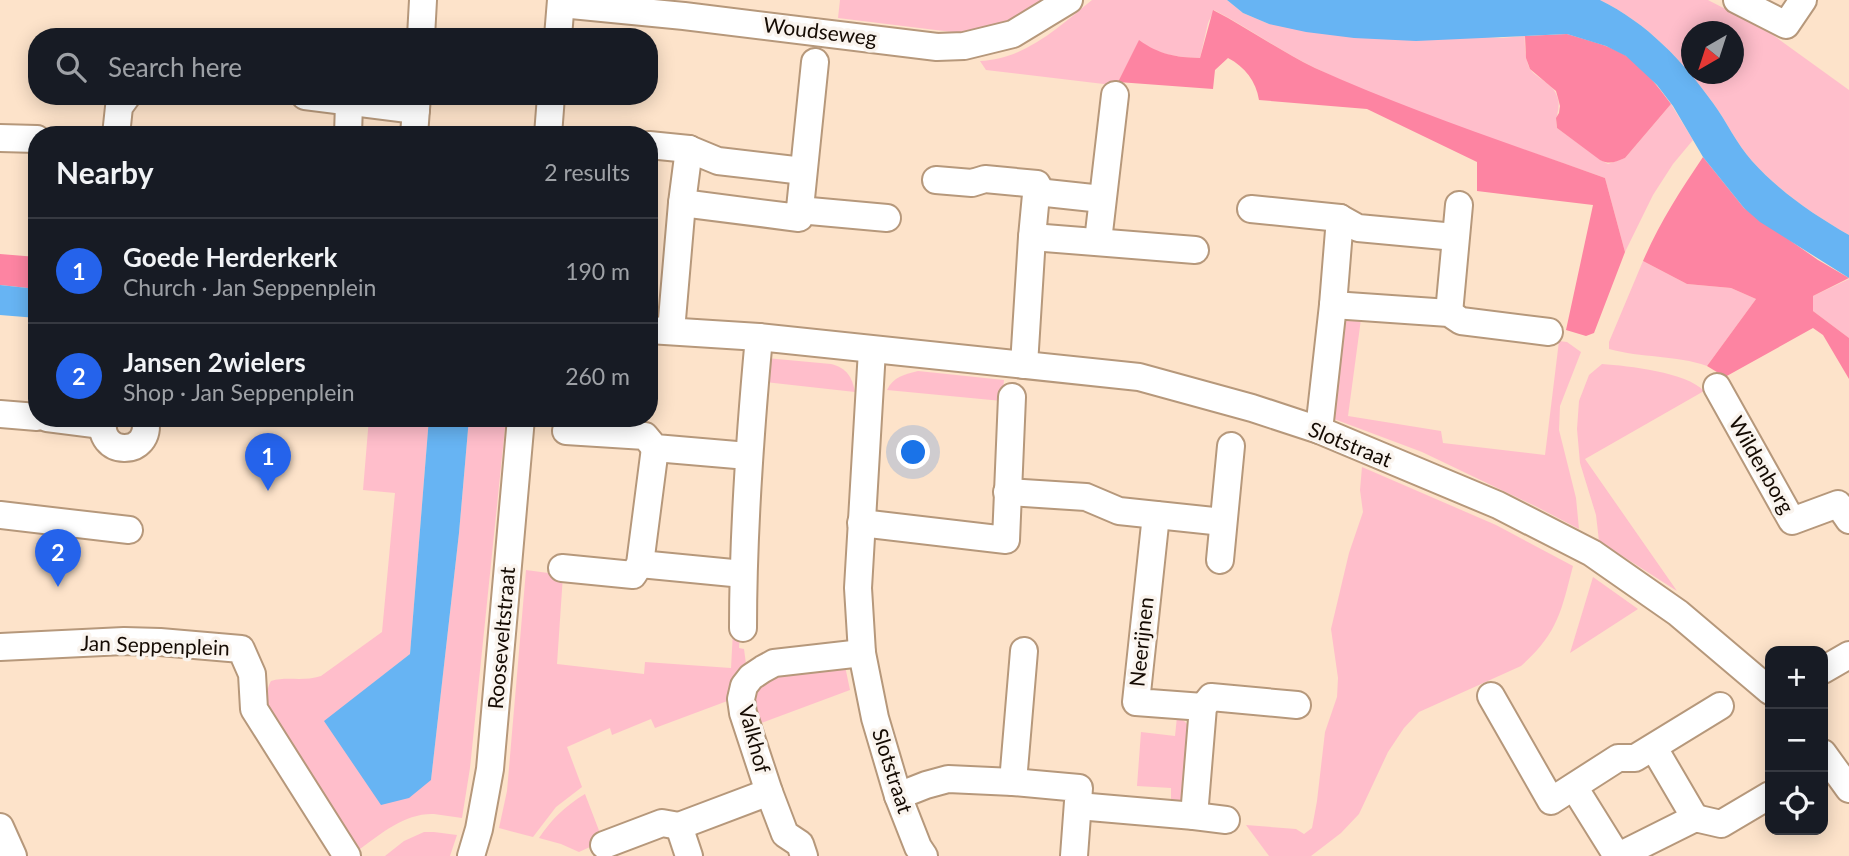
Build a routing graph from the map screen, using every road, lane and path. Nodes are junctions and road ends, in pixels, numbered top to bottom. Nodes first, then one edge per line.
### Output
1 (423, 0) edge
2 (1069, 0) edge
3 (1737, 0) edge
4 (1803, 0) edge
5 (561, 2) edge
6 (685, 8) edge
7 (421, 28) edge
8 (559, 28) edge
9 (815, 62) dead end
10 (1115, 94) dead end
11 (120, 105) edge
12 (349, 105) edge
13 (361, 105) edge
14 (550, 105) edge
15 (416, 114) edge
16 (117, 126) edge
17 (348, 126) edge
18 (549, 126) edge
19 (0, 138) edge
20 (28, 139) edge
21 (658, 146) edge
22 (689, 149) junction
23 (803, 171) junction
24 (936, 180) dead end
25 (1037, 192) junction
26 (1102, 199) junction
27 (682, 203) junction
28 (1459, 205) dead end
29 (1251, 209) dead end
30 (799, 210) junction
31 (887, 218) dead end
32 (1340, 218) junction
33 (1032, 237) junction
34 (1455, 237) junction
35 (1098, 241) junction
36 (1195, 250) dead end
37 (1333, 305) junction
38 (1449, 313) junction
39 (660, 330) edge
40 (1549, 331) dead end
41 (759, 337) junction
42 (872, 349) junction
43 (1024, 365) junction
44 (1717, 387) dead end
45 (1012, 397) dead end
46 (0, 414) edge
47 (28, 416) edge
48 (103, 427) edge
49 (146, 427) edge
50 (520, 427) edge
51 (1319, 430) junction
52 (566, 431) dead end
53 (1231, 446) dead end
54 (655, 448) junction
55 (748, 456) junction
56 (1007, 492) junction
57 (0, 515) edge
58 (1156, 515) junction
59 (1849, 520) edge
60 (1223, 522) junction
61 (861, 523) junction
62 (129, 530) dead end
63 (1220, 559) dead end
64 (640, 564) junction
65 (562, 569) dead end
66 (743, 574) junction
67 (743, 628) dead end
68 (0, 647) edge
69 (1024, 651) dead end
70 (862, 653) junction
71 (1849, 655) edge
72 (1828, 667) edge
73 (1765, 687) edge
74 (1491, 696) dead end
75 (1297, 705) dead end
76 (1720, 706) dead end
77 (1203, 707) junction
78 (1654, 748) junction
79 (1828, 763) edge
80 (1013, 782) junction
81 (1574, 787) junction
82 (1849, 789) edge
83 (769, 792) junction
84 (898, 796) junction
85 (1765, 798) edge
86 (1078, 806) junction
87 (1194, 816) junction
88 (1695, 818) junction
89 (1226, 820) dead end
90 (679, 825) junction
91 (0, 827) edge
92 (604, 845) dead end
93 (13, 856) edge
94 (347, 856) edge
95 (471, 856) edge
96 (689, 856) edge
97 (804, 856) edge
98 (924, 856) edge
99 (1074, 856) edge
100 (1618, 856) edge

1 - 7 street
2 - 6 street, Woudseweg
3 - 4 street
5 - 6 street, Woudseweg
5 - 8 street
9 - 23 street
10 - 26 street
11 - 16 street
12 - 17 street
13 - 15 street
14 - 18 street
19 - 20 street
21 - 22 street
22 - 23 street
22 - 27 street
23 - 30 street
24 - 25 street
25 - 26 street
25 - 33 street
26 - 35 street
27 - 30 street
27 - 39 street
28 - 34 street
29 - 32 street
30 - 31 street
32 - 34 street
32 - 37 street
33 - 35 street
33 - 43 street
34 - 38 street
35 - 36 street
37 - 38 street
37 - 51 street
38 - 40 street
39 - 41 street, Slotstraat
41 - 42 street, Slotstraat
41 - 55 street
42 - 43 street, Slotstraat
42 - 61 street, Slotstraat
43 - 51 street, Slotstraat
44 - 59 street, Wildenborg
45 - 56 street
46 - 47 street
48 - 49 street
50 - 95 street, Rooseveltstraat
51 - 73 street, Slotstraat
52 - 54 street
53 - 60 street
54 - 55 street
54 - 64 street
55 - 66 street
56 - 58 street
56 - 61 street
57 - 62 street
58 - 60 street
58 - 77 street, Neerijnen
60 - 63 street
61 - 70 street, Slotstraat
64 - 65 street
64 - 66 street
66 - 67 street
68 - 94 street, Jan Seppenplein
69 - 80 street
70 - 83 street, Valkhof
70 - 84 street, Slotstraat
71 - 72 street
74 - 81 street
75 - 77 street, Neerijnen
76 - 78 street
77 - 87 street
78 - 81 street
78 - 88 street
79 - 82 street
80 - 84 street
80 - 86 street
81 - 100 street
83 - 90 street, Valkhof
83 - 97 street, Valkhof
84 - 98 street, Slotstraat
85 - 88 street
86 - 87 street
86 - 99 street
87 - 89 street
88 - 100 street
90 - 92 street, Valkhof
90 - 96 street
91 - 93 street

